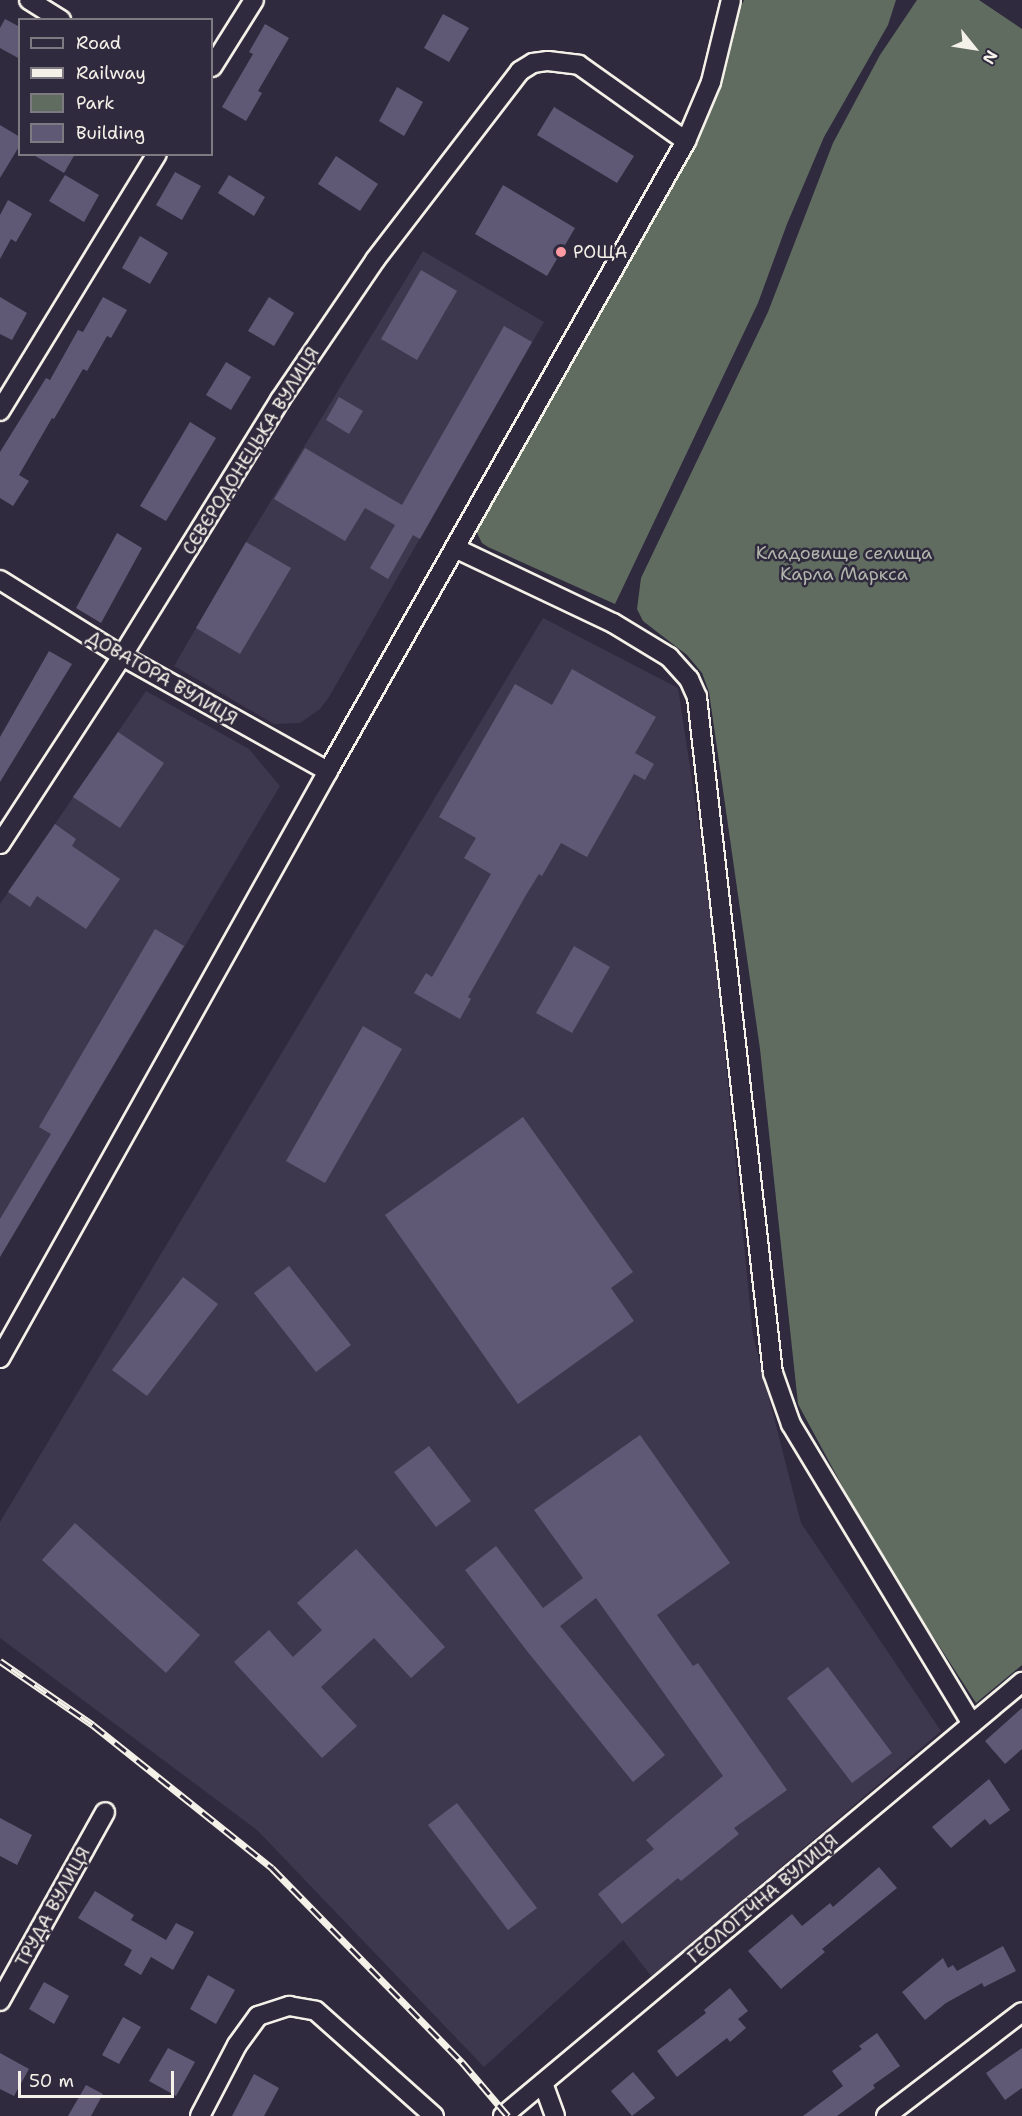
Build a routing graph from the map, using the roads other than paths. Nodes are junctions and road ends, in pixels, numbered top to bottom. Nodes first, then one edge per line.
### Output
1 (29, 0) edge
2 (254, 0) edge
3 (731, 0) edge
4 (58, 18) edge
5 (213, 65) edge
6 (686, 141) junction
7 (156, 156) edge
8 (0, 411) edge
9 (455, 548) junction
10 (0, 580) edge
11 (122, 657) junction
12 (328, 771) junction
13 (0, 844) edge
14 (0, 1358) edge
15 (1022, 1682) edge
16 (972, 1724) junction
17 (105, 1812) dead end
18 (0, 2001) edge
19 (1022, 2012) edge
20 (543, 2083) junction
21 (201, 2116) edge
22 (434, 2116) edge
23 (503, 2116) edge
24 (555, 2116) edge
25 (886, 2116) edge

1 - 4 street
2 - 5 street
3 - 6 street
6 - 9 street
6 - 11 street, СЄВЄРОДОНЕЦЬКА ВУЛИЦЯ
7 - 8 street
9 - 12 street
9 - 16 street
10 - 11 street, ДОВАТОРА ВУЛИЦЯ
11 - 12 street, ДОВАТОРА ВУЛИЦЯ
11 - 13 street, СЄВЄРОДОНЕЦЬКА ВУЛИЦЯ
12 - 14 street
15 - 16 street, ГЕОЛОГІЧНА ВУЛИЦЯ
16 - 20 street, ГЕОЛОГІЧНА ВУЛИЦЯ
17 - 18 street, ТРУДА ВУЛИЦЯ
19 - 25 street
20 - 23 street, ГЕОЛОГІЧНА ВУЛИЦЯ
20 - 24 street
21 - 22 street

